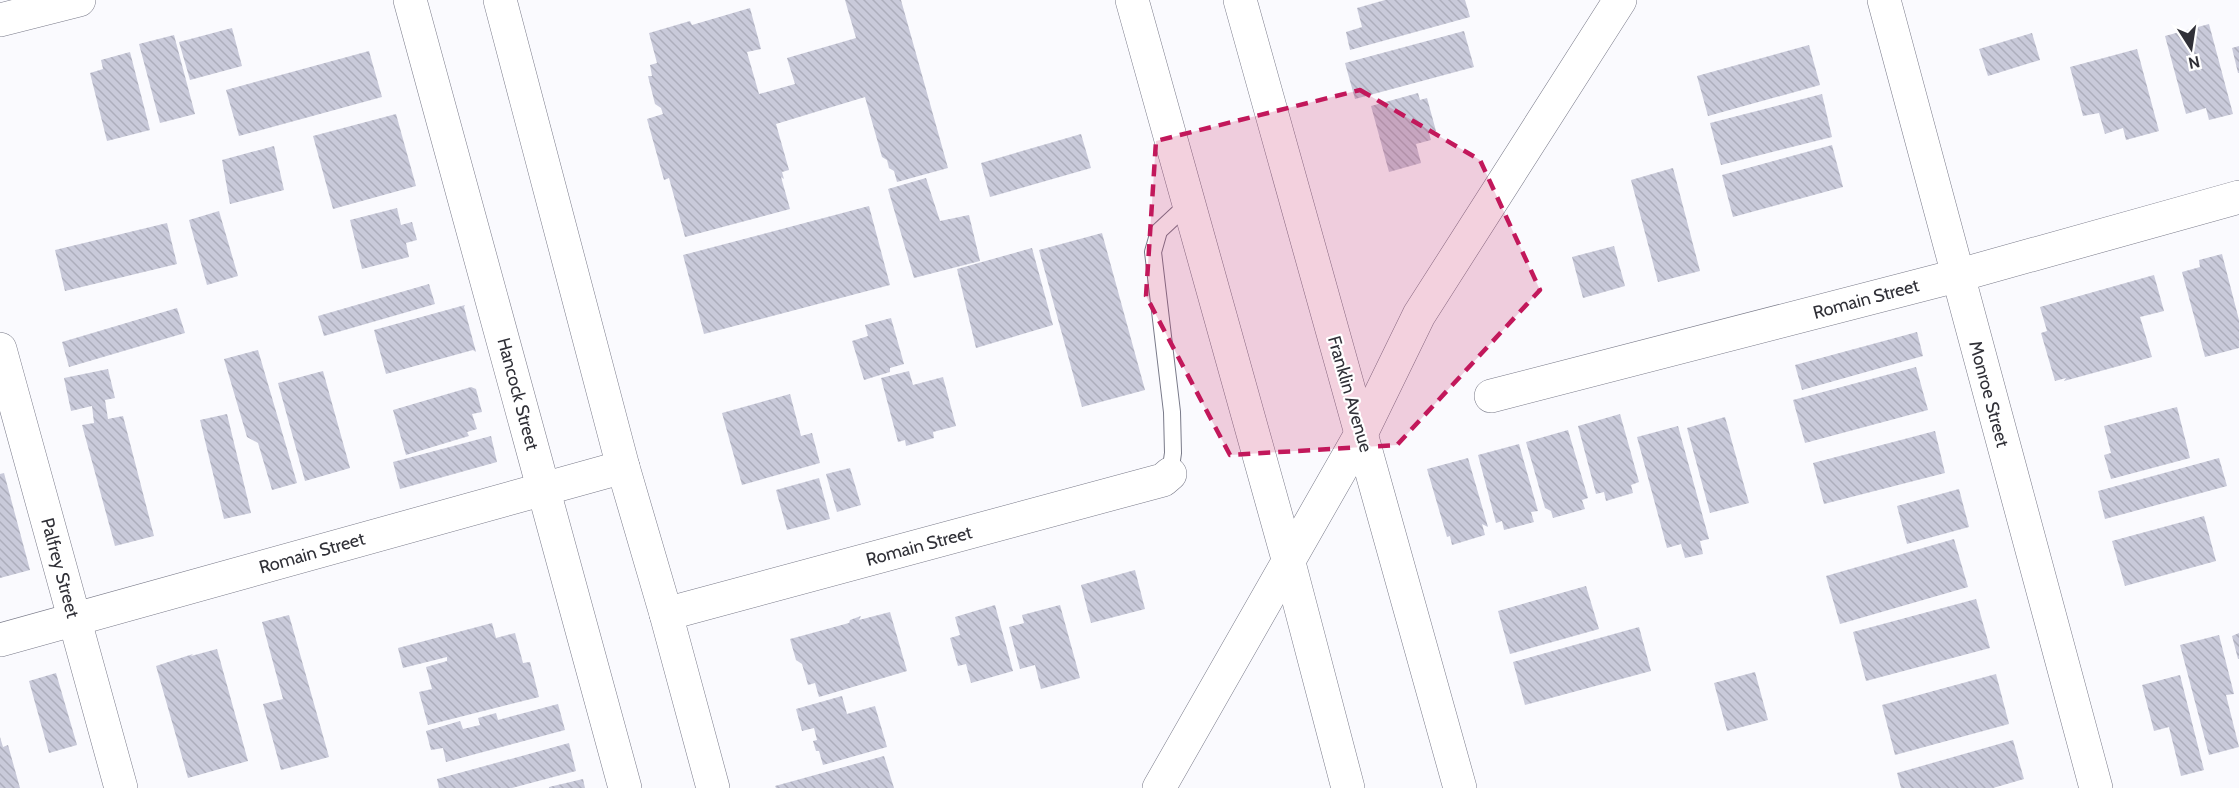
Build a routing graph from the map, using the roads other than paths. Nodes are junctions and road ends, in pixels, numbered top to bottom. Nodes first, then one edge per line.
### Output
1 (79, 0) edge
2 (410, 0) edge
3 (1132, 0) edge
4 (1240, 0) edge
5 (1620, 0) edge
6 (1884, 0) edge
7 (504, 1) edge
8 (0, 20) edge
9 (2239, 197) edge
10 (1188, 204) junction
11 (1956, 276) junction
12 (0, 349) edge
13 (1491, 396) dead end
14 (1361, 434) junction
15 (623, 467) junction
16 (1170, 474) joint
17 (544, 488) junction
18 (1288, 559) junction
19 (666, 614) junction
20 (74, 619) junction
21 (0, 640) edge
22 (121, 788) edge
23 (625, 788) edge
24 (713, 788) edge
25 (1159, 788) edge
26 (1348, 788) edge
27 (1460, 788) edge
28 (2096, 788) edge

1 - 8 street
2 - 17 street, Hancock Street
3 - 10 street
4 - 14 street, Franklin Avenue
5 - 14 street
6 - 11 street, Monroe Street
7 - 15 street
9 - 11 street, Romain Street
10 - 16 lane
10 - 18 street
11 - 13 street, Romain Street
11 - 28 street, Monroe Street
12 - 20 street, Palfrey Street
14 - 18 street
14 - 27 street, Franklin Avenue
15 - 17 street, Romain Street
15 - 19 street
16 - 19 street, Romain Street
17 - 20 street, Romain Street
17 - 23 street, Hancock Street
18 - 25 street
18 - 26 street
19 - 24 street
20 - 21 street, Romain Street
20 - 22 street, Palfrey Street

